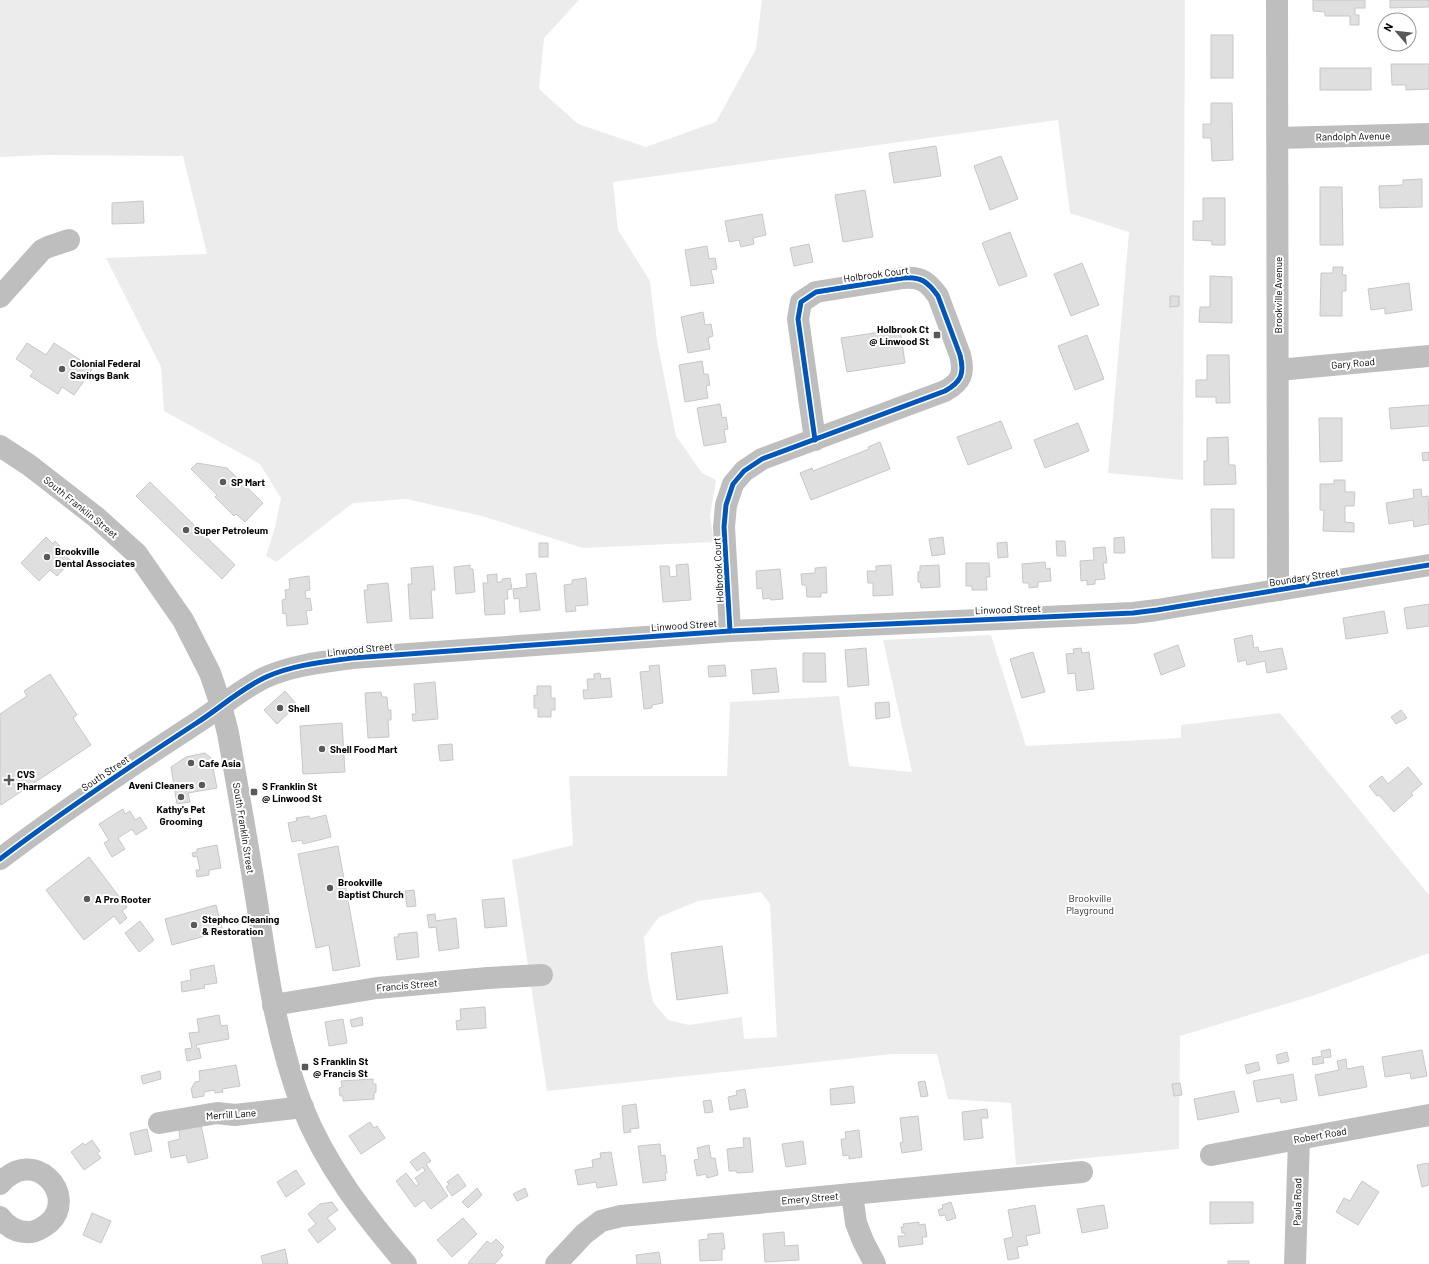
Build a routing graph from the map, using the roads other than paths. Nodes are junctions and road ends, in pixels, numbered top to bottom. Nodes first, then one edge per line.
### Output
1 (1277, 0) edge
2 (1429, 134) edge
3 (1278, 138) junction
4 (69, 240) dead end
5 (0, 297) edge
6 (1429, 356) edge
7 (1278, 370) junction
8 (815, 440) junction
9 (0, 446) edge
10 (1429, 565) edge
11 (1278, 590) junction
12 (1182, 606) joint
13 (730, 631) junction
14 (221, 705) junction
15 (0, 859) edge
16 (542, 975) dead end
17 (274, 1005) junction
18 (303, 1107) junction
19 (1429, 1115) edge
20 (159, 1123) dead end
21 (1299, 1139) junction
22 (1211, 1155) dead end
23 (1082, 1172) dead end
24 (0, 1184) edge
25 (852, 1194) junction
26 (0, 1217) edge
27 (406, 1264) edge
28 (556, 1264) edge
29 (875, 1264) edge
30 (1295, 1264) edge

1 - 3 street, Brookville Avenue
2 - 3 street, Randolph Avenue
3 - 7 street, Brookville Avenue
4 - 5 street
6 - 7 street, Gary Road
7 - 11 street, Brookville Avenue
8 - 8 street, Holbrook Court
8 - 13 street, Holbrook Court
9 - 14 street, South Franklin Street
10 - 11 street, Boundary Street
11 - 12 street, Boundary Street
12 - 13 street, Linwood Street
13 - 14 street, Linwood Street
14 - 15 street, South Street
14 - 17 street, South Franklin Street
16 - 17 street, Francis Street
17 - 18 street, South Franklin Street
18 - 20 street, Merrill Lane
18 - 27 street, South Franklin Street
19 - 21 street, Robert Road
21 - 22 street, Robert Road
21 - 30 street, Paula Road
23 - 25 street, Emery Street
24 - 26 street
25 - 28 street, Emery Street
25 - 29 street

